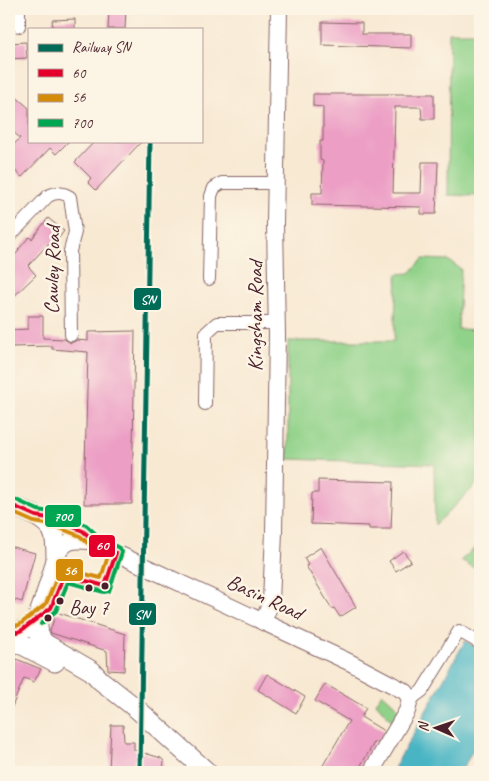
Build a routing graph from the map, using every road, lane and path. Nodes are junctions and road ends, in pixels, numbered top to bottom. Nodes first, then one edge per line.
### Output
1 (19, 9) edge
2 (279, 9) edge
3 (19, 26) dead end
4 (276, 183) junction
5 (9, 237) edge
6 (209, 279) dead end
7 (277, 323) junction
8 (71, 335) dead end
9 (205, 404) dead end
10 (9, 504) edge
11 (36, 516) junction
12 (95, 542) junction
13 (56, 558) junction
14 (37, 619) junction
15 (263, 622) junction
16 (9, 632) edge
17 (9, 638) edge
18 (480, 643) edge
19 (107, 685) junction
20 (410, 700) junction
21 (207, 772) edge
22 (371, 772) edge

1 - 3 street
2 - 4 street, Kingsham Road
4 - 6 street
4 - 7 street, Kingsham Road
5 - 8 street, Cawley Road
7 - 9 street
7 - 15 street, Kingsham Road
10 - 11 main road
11 - 12 street, Basin Road
11 - 13 main road
12 - 13 street
12 - 15 street, Basin Road
13 - 14 main road
14 - 16 main road
14 - 19 main road
15 - 20 street, Basin Road
17 - 19 main road
18 - 20 street
19 - 21 main road
20 - 22 street

